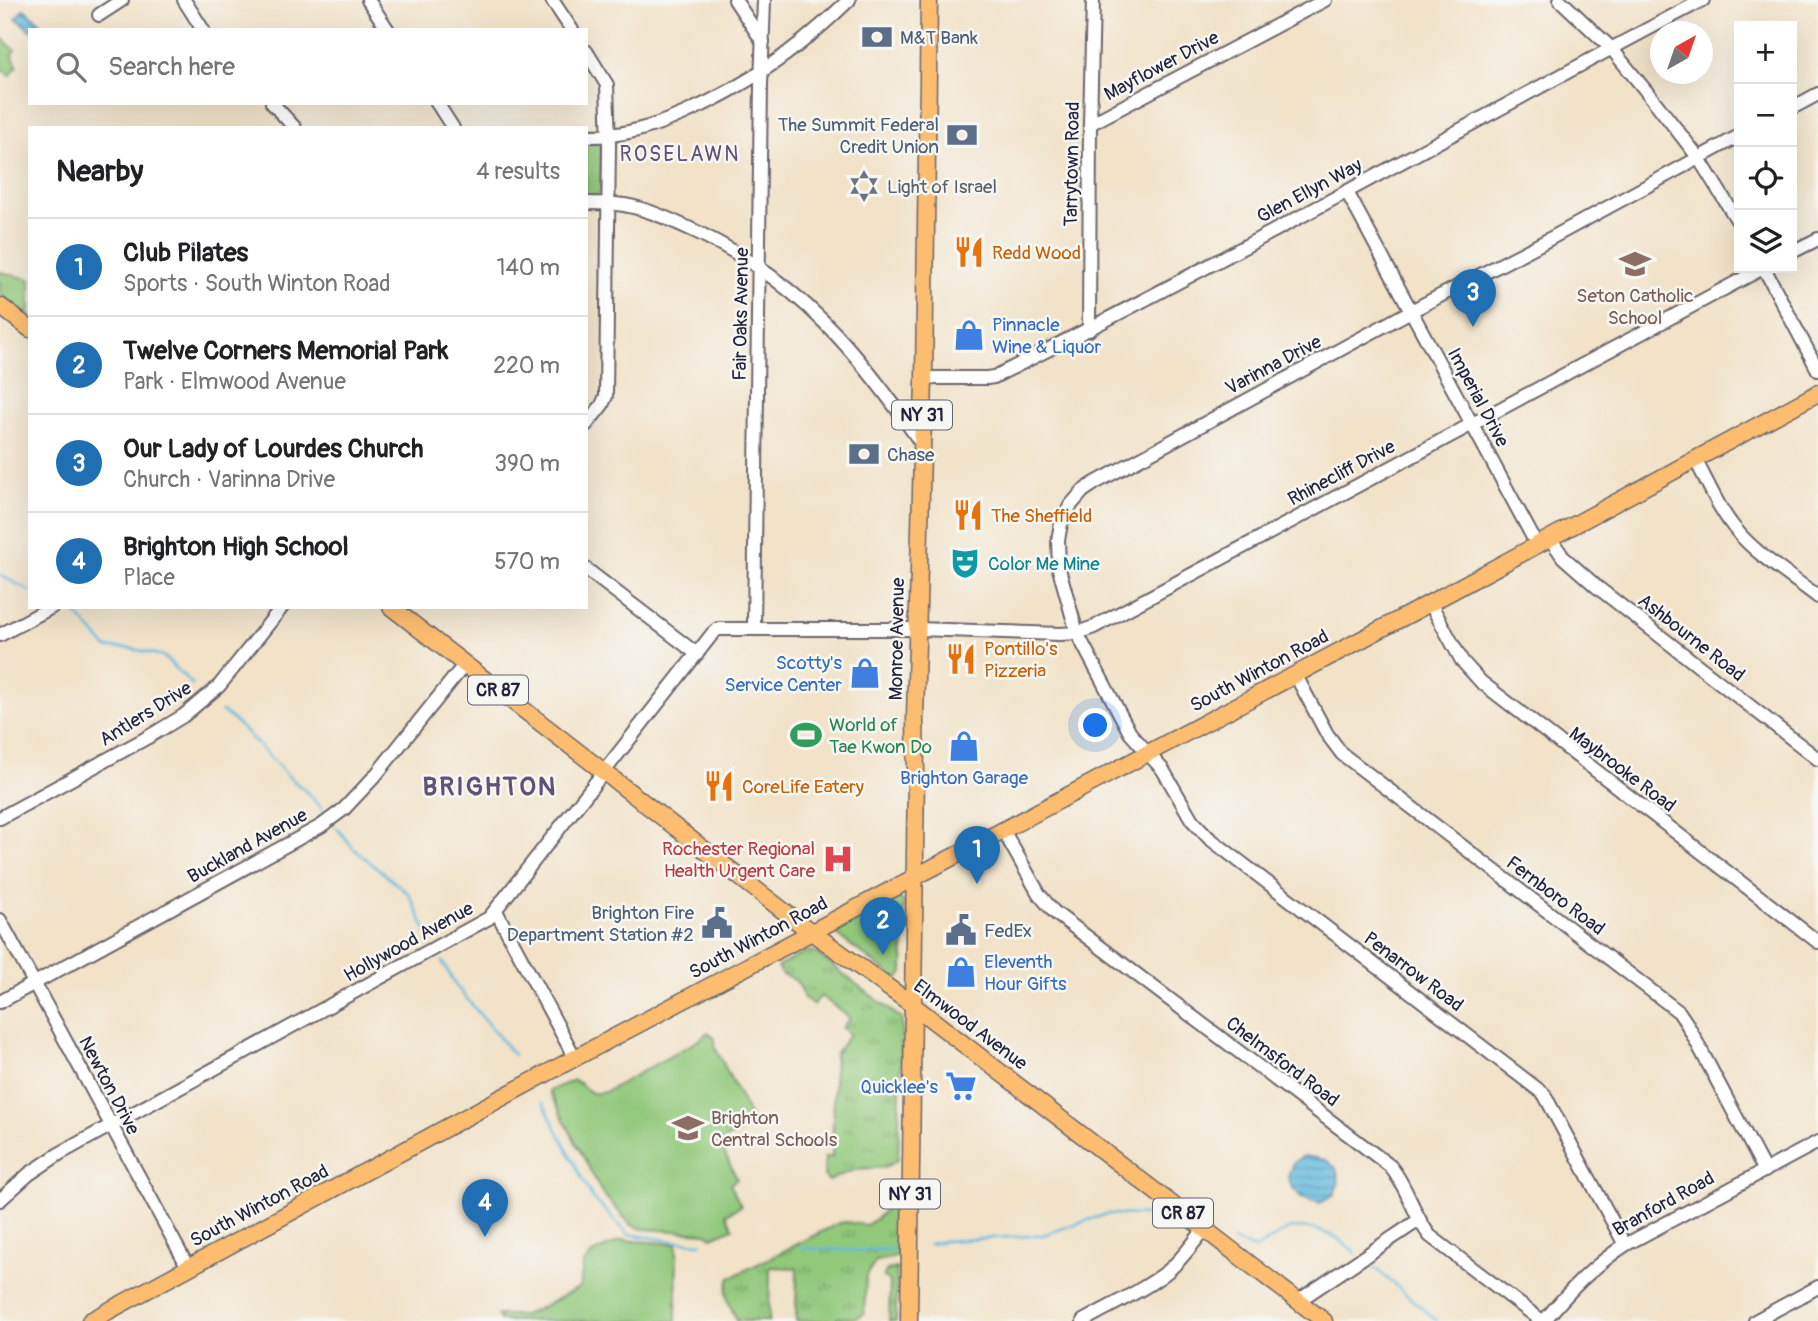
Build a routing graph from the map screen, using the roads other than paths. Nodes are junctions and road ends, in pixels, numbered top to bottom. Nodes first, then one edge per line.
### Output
1 (122, 0) edge
2 (184, 0) edge
3 (368, 0) edge
4 (552, 0) edge
5 (735, 0) edge
6 (764, 0) edge
7 (849, 0) edge
8 (929, 0) edge
9 (1093, 0) edge
10 (1560, 0) edge
11 (1703, 0) edge
12 (1316, 2) edge
13 (99, 15) dead end
14 (202, 28) edge
15 (386, 28) edge
16 (571, 28) edge
17 (763, 42) junction
18 (1611, 48) junction
19 (588, 54) edge
20 (762, 73) junction
21 (1818, 94) edge
22 (274, 105) edge
23 (438, 105) edge
24 (1797, 105) edge
25 (1090, 124) junction
26 (293, 126) edge
27 (452, 126) edge
28 (588, 136) edge
29 (609, 136) junction
30 (1734, 139) edge
31 (1698, 158) junction
32 (1347, 192) junction
33 (588, 203) edge
34 (607, 203) junction
35 (1734, 215) edge
36 (1818, 239) edge
37 (1797, 250) edge
38 (760, 267) junction
39 (1754, 273) edge
40 (1766, 273) edge
41 (0, 306) edge
42 (1411, 311) junction
43 (28, 327) edge
44 (1089, 330) junction
45 (1818, 370) edge
46 (924, 378) junction
47 (1818, 393) edge
48 (602, 405) junction
49 (588, 412) edge
50 (588, 422) edge
51 (1471, 424) junction
52 (921, 443) junction
53 (1695, 459) junction
54 (1543, 541) junction
55 (588, 571) edge
56 (1818, 597) edge
57 (1430, 603) junction
58 (48, 609) edge
59 (280, 609) edge
60 (394, 609) edge
61 (754, 628) junction
62 (918, 629) junction
63 (1076, 633) junction
64 (0, 635) edge
65 (697, 654) junction
66 (465, 664) junction
67 (1295, 674) junction
68 (1147, 753) junction
69 (1818, 759) edge
70 (605, 772) junction
71 (0, 818) edge
72 (1003, 830) junction
73 (915, 877) junction
74 (496, 911) junction
75 (0, 920) edge
76 (812, 932) junction
77 (1818, 942) edge
78 (34, 984) junction
79 (0, 1002) edge
80 (914, 1006) junction
81 (575, 1058) junction
82 (111, 1126) junction
83 (1818, 1142) edge
84 (1765, 1171) junction
85 (0, 1199) edge
86 (1419, 1220) junction
87 (1204, 1230) junction
88 (1625, 1245) junction
89 (188, 1267) junction
90 (1818, 1287) edge
91 (1298, 1301) junction
92 (90, 1321) edge
93 (909, 1321) edge
94 (1083, 1321) edge
95 (1324, 1321) edge
96 (1543, 1321) edge
97 (1755, 1321) edge

1 - 13 street
2 - 14 street
3 - 15 street
4 - 16 street
5 - 17 street
6 - 17 street, Fair Oaks Avenue
7 - 20 street
8 - 46 main road, Monroe Avenue / NY 31
9 - 25 street, Tarrytown Road
10 - 18 street
11 - 18 street, Glen Ellyn Way
12 - 25 street, Mayflower Drive
17 - 20 street, Fair Oaks Avenue
18 - 31 street
18 - 32 street, Glen Ellyn Way
19 - 29 street
20 - 29 street
20 - 38 street, Fair Oaks Avenue
21 - 24 street
22 - 26 street
23 - 27 street
25 - 44 street, Tarrytown Road
28 - 29 street
29 - 34 street
30 - 31 street, Varinna Drive
31 - 35 street
31 - 42 street, Varinna Drive
32 - 42 street, Imperial Drive
32 - 44 street, Glen Ellyn Way
33 - 34 street
34 - 38 street
34 - 48 street
36 - 37 street
38 - 52 street
38 - 61 street, Fair Oaks Avenue
39 - 51 street, Rhinecliff Drive
40 - 45 street
41 - 43 main road
42 - 51 street, Imperial Drive
42 - 63 street, Varinna Drive
44 - 46 street, Glen Ellyn Way
46 - 52 main road, Monroe Avenue / NY 31
47 - 53 main road, South Winton Road
48 - 49 street
48 - 50 street
51 - 54 street, Imperial Drive
51 - 63 street, Rhinecliff Drive
52 - 62 main road, Monroe Avenue / NY 31
53 - 54 main road, South Winton Road
53 - 56 street
54 - 57 main road, South Winton Road
54 - 69 street, Ashbourne Road
55 - 65 street
57 - 67 main road, South Winton Road
57 - 77 street, Maybrooke Road
58 - 64 street
59 - 71 street, Antlers Drive
60 - 66 main road, Elmwood Avenue / CR 87
61 - 62 street, Hollywood Avenue
61 - 65 street, Hollywood Avenue
62 - 63 street, Rhinecliff Drive
62 - 73 main road, Monroe Avenue / NY 31
63 - 68 street, Varinna Drive
65 - 70 street, Hollywood Avenue
66 - 70 main road, Elmwood Avenue / CR 87
66 - 78 street, Buckland Avenue
67 - 68 main road, South Winton Road
67 - 84 street, Fernboro Road
68 - 72 main road, South Winton Road
68 - 88 street, Penarrow Road
70 - 74 street, Hollywood Avenue
70 - 76 main road, Elmwood Avenue / CR 87
72 - 73 main road, South Winton Road
72 - 86 street, Chelmsford Road
73 - 76 main road, South Winton Road
73 - 80 main road, Monroe Avenue / NY 31
74 - 81 street
74 - 82 street, Hollywood Avenue
75 - 78 street, Newton Drive
76 - 80 main road, Elmwood Avenue / CR 87
76 - 81 main road, South Winton Road
78 - 79 street, Buckland Avenue
78 - 82 street, Newton Drive
80 - 87 main road, Elmwood Avenue / CR 87
80 - 93 main road, Monroe Avenue / NY 31
81 - 89 main road, South Winton Road
82 - 85 street, Hollywood Avenue
82 - 89 street, Newton Drive
83 - 84 street, Branford Road
84 - 88 street, Branford Road
86 - 91 street
86 - 96 street, Chelmsford Road
87 - 91 main road, Elmwood Avenue / CR 87
87 - 94 street
88 - 96 street, Branford Road
89 - 92 main road, South Winton Road
90 - 97 street
91 - 95 main road, Elmwood Avenue / CR 87

